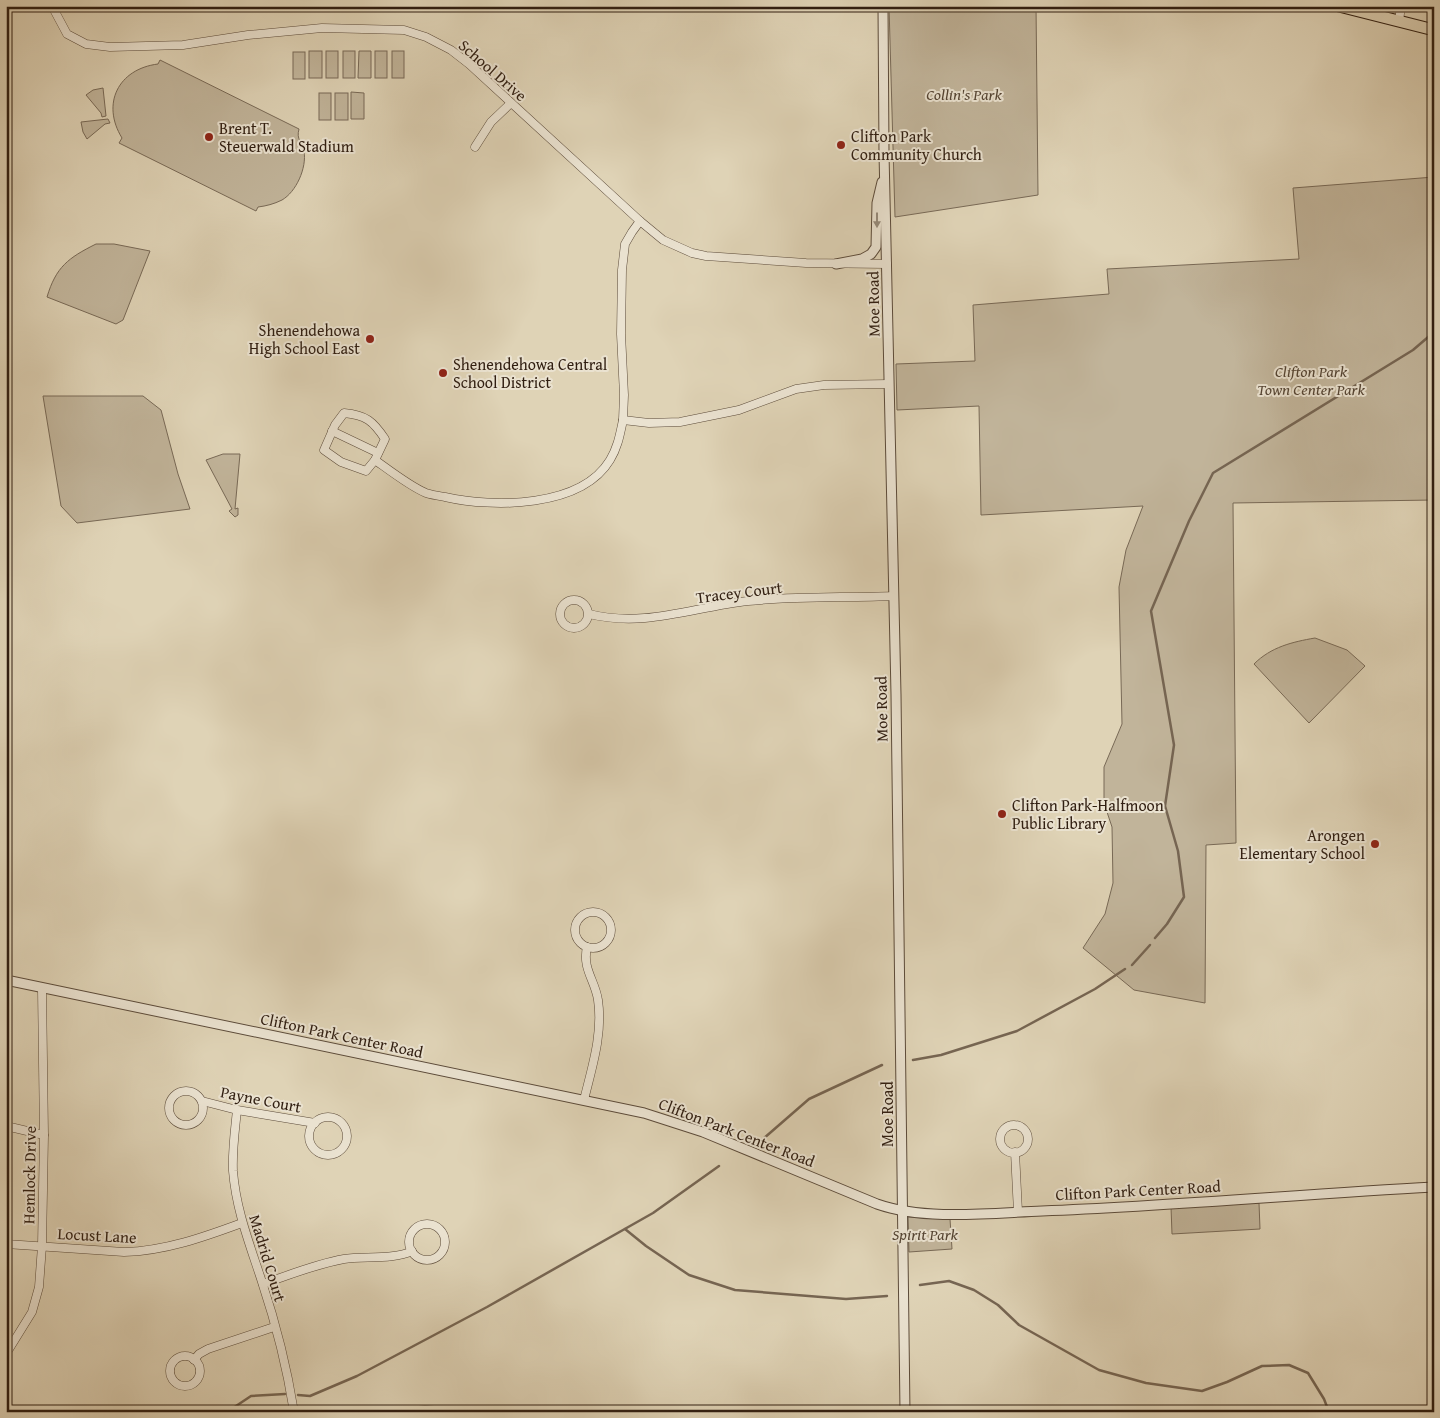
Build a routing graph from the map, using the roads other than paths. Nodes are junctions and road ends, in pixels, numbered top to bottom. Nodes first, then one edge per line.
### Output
1 (52, 6) edge
2 (883, 6) edge
3 (1339, 6) edge
4 (1401, 6) edge
5 (1399, 21) junction
6 (1434, 30) edge
7 (511, 103) junction
8 (475, 147) dead end
9 (885, 172) junction
10 (640, 221) junction
11 (836, 264) junction
12 (887, 264) junction
13 (889, 384) junction
14 (623, 420) junction
15 (332, 431) junction
16 (376, 457) junction
17 (894, 596) junction
18 (589, 614) dead end
19 (587, 947) junction
20 (6, 980) edge
21 (42, 989) junction
22 (584, 1100) junction
23 (202, 1102) junction
24 (237, 1110) junction
25 (315, 1123) junction
26 (6, 1126) edge
27 (44, 1135) junction
28 (1015, 1152) dead end
29 (1434, 1187) edge
30 (902, 1212) junction
31 (1018, 1212) junction
32 (242, 1223) junction
33 (6, 1244) edge
34 (42, 1246) junction
35 (412, 1251) junction
36 (263, 1284) junction
37 (274, 1327) junction
38 (6, 1354) edge
39 (194, 1360) dead end
40 (294, 1412) edge
41 (400, 1412) edge
42 (463, 1412) edge
43 (900, 1412) edge
44 (905, 1412) edge

1 - 7 street, School Drive
2 - 9 street, Moe Road
3 - 5 main road
4 - 5 street
5 - 6 main road
7 - 8 street
7 - 10 street, School Drive
9 -> 11 street
9 - 12 street, Moe Road
10 - 11 street, School Drive
10 - 14 street
11 - 12 street, School Drive
12 - 13 street, Moe Road
13 - 14 street
13 - 17 street, Moe Road
14 - 16 street
15 - 16 street
15 - 16 street
15 - 16 street
17 - 18 street, Tracey Court
17 - 30 street, Moe Road
19 - 19 street
19 - 22 street
20 - 21 street, Clifton Park Center Road
21 - 22 street, Clifton Park Center Road
21 - 27 street, Hemlock Drive
22 - 30 street, Clifton Park Center Road
23 - 23 street, Payne Court
23 - 24 street, Payne Court
24 - 25 street, Payne Court
24 - 32 street, Madrid Court
25 - 25 street, Payne Court
26 - 27 street
27 - 34 street, Hemlock Drive
28 - 31 street
29 - 31 street, Clifton Park Center Road
30 - 31 street, Clifton Park Center Road
30 - 44 street, Moe Road
32 - 34 street, Locust Lane
32 - 36 street, Madrid Court
33 - 34 street, Locust Lane
34 - 38 street, Hemlock Drive
35 - 35 street
35 - 36 street
36 - 37 street, Madrid Court
37 - 39 street
37 - 40 street, Madrid Court
41 - 42 street
43 - 44 street

